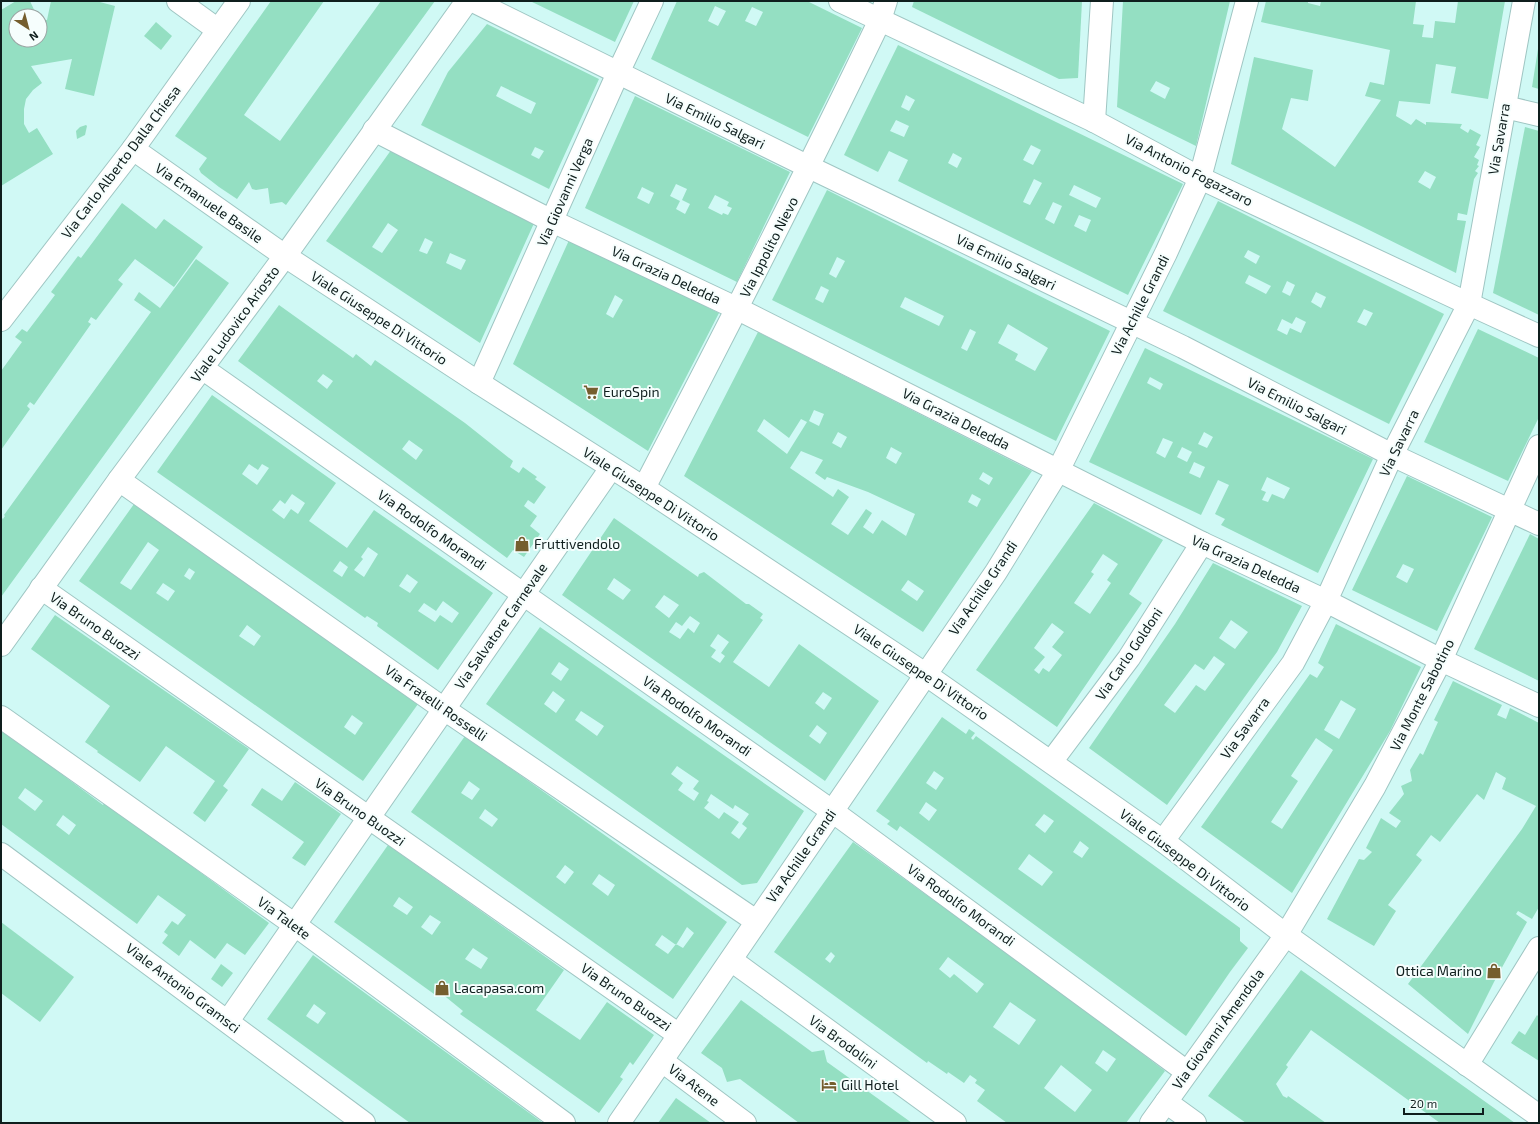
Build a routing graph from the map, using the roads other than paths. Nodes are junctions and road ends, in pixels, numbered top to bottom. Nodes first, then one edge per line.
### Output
1 (178, 1) edge
2 (239, 1) edge
3 (467, 1) edge
4 (473, 1) edge
5 (652, 1) edge
6 (840, 1) edge
7 (1102, 1) edge
8 (1247, 1) edge
9 (1524, 1) edge
10 (883, 11) edge
11 (218, 30) junction
12 (618, 73) junction
13 (1505, 107) junction
14 (1539, 115) edge
15 (1094, 121) junction
16 (374, 130) junction
17 (133, 149) junction
18 (809, 167) junction
19 (1200, 178) junction
20 (552, 221) junction
21 (285, 256) junction
22 (8, 295) edge
23 (1469, 304) junction
24 (738, 309) junction
25 (1, 320) edge
26 (1130, 323) junction
27 (1539, 336) edge
28 (202, 368) junction
29 (479, 383) junction
30 (1539, 446) edge
31 (1392, 455) junction
32 (611, 468) junction
33 (1058, 471) junction
34 (119, 480) junction
35 (644, 488) junction
36 (1509, 510) junction
37 (1539, 524) edge
38 (1202, 544) junction
39 (41, 588) junction
40 (523, 594) junction
41 (1326, 601) junction
42 (1, 645) edge
43 (1441, 660) junction
44 (925, 674) junction
45 (1539, 706) edge
46 (444, 709) junction
47 (1, 717) edge
48 (1051, 762) junction
49 (832, 810) junction
50 (369, 818) junction
51 (1163, 841) junction
52 (1, 854) edge
53 (756, 921) junction
54 (294, 925) junction
55 (1286, 935) junction
56 (1539, 948) edge
57 (731, 960) junction
58 (228, 1021) junction
59 (679, 1035) junction
60 (662, 1061) junction
61 (1467, 1065) junction
62 (1187, 1072) junction
63 (1166, 1102) junction
64 (1539, 1116) edge
65 (364, 1123) edge
66 (564, 1123) edge
67 (619, 1123) edge
68 (745, 1123) edge
69 (954, 1123) edge
70 (1151, 1123) edge
71 (1195, 1123) edge

1 - 11 street
2 - 11 street, Via Carlo Alberto Dalla Chiesa
3 - 16 street, Viale Ludovico Ariosto
4 - 12 street, Via Emilio Salgari
5 - 12 street, Via Giovanni Verga
6 - 10 street, Via Antonio Fogazzaro
7 - 15 street
8 - 19 street, Via Achille Grandi
9 - 13 street, Via Savarra
10 - 15 street, Via Antonio Fogazzaro
10 - 18 street, Via Ippolito Nievo
11 - 17 street, Via Carlo Alberto Dalla Chiesa
12 - 18 street, Via Emilio Salgari
12 - 20 street, Via Giovanni Verga
13 - 14 street
13 - 23 street, Via Savarra
15 - 19 street, Via Antonio Fogazzaro
16 - 20 street, Via Grazia Deledda
16 - 21 street, Viale Ludovico Ariosto
17 - 21 street, Via Emanuele Basile
17 - 22 street, Via Carlo Alberto Dalla Chiesa
18 - 24 street, Via Ippolito Nievo
18 - 26 street, Via Emilio Salgari
19 - 23 street, Via Antonio Fogazzaro
19 - 26 street, Via Achille Grandi
20 - 24 street, Via Grazia Deledda
20 - 29 street, Via Giovanni Verga
21 - 28 street, Viale Ludovico Ariosto
21 - 29 street, Viale Giuseppe Di Vittorio
22 - 25 street, Via Carlo Alberto Dalla Chiesa
23 - 27 street, Via Antonio Fogazzaro
23 - 31 street, Via Savarra
24 - 33 street, Via Grazia Deledda
24 - 35 street, Via Ippolito Nievo
26 - 31 street, Via Emilio Salgari
26 - 33 street, Via Achille Grandi
28 - 34 street, Viale Ludovico Ariosto
28 - 40 street, Via Rodolfo Morandi
29 - 32 street, Viale Giuseppe Di Vittorio
30 - 36 street, Via Monte Sabotino
31 - 36 street, Via Emilio Salgari
31 - 41 street, Via Savarra
32 - 35 street, Viale Giuseppe Di Vittorio
32 - 40 street, Via Salvatore Carnevale
33 - 38 street, Via Grazia Deledda
33 - 44 street, Via Achille Grandi
34 - 39 street, Viale Ludovico Ariosto
34 - 46 street, Via Fratelli Rosselli
35 - 44 street, Viale Giuseppe Di Vittorio
36 - 37 street, Via Emilio Salgari
36 - 43 street, Via Monte Sabotino
38 - 41 street, Via Grazia Deledda
38 - 48 street, Via Carlo Goldoni
39 - 42 street, Viale Ludovico Ariosto
39 - 50 street, Via Bruno Buozzi
40 - 46 street, Via Salvatore Carnevale
40 - 49 street, Via Rodolfo Morandi
41 - 43 street, Via Grazia Deledda
41 - 51 street, Via Savarra
43 - 45 street, Via Grazia Deledda
43 - 55 street, Via Monte Sabotino
44 - 48 street, Viale Giuseppe Di Vittorio
44 - 49 street, Via Achille Grandi
46 - 50 street, Via Salvatore Carnevale
46 - 53 street, Via Fratelli Rosselli
47 - 54 street, Via Talete
48 - 51 street, Viale Giuseppe Di Vittorio
49 - 53 street, Via Achille Grandi
49 - 62 street, Via Rodolfo Morandi
50 - 54 street, Via Salvatore Carnevale
50 - 59 street, Via Bruno Buozzi
51 - 55 street, Viale Giuseppe Di Vittorio
52 - 58 street, Viale Antonio Gramsci
53 - 57 street, Via Achille Grandi
54 - 58 street, Via Salvatore Carnevale
54 - 66 street, Via Talete
55 - 61 street, Viale Giuseppe Di Vittorio
55 - 62 street, Via Giovanni Amendola
56 - 61 street
57 - 59 street, Via Achille Grandi
57 - 69 street, Via Brodolini
58 - 65 street, Viale Antonio Gramsci
59 - 60 street, Via Achille Grandi
60 - 67 street, Via Achille Grandi
60 - 68 street, Via Atene
61 - 64 street, Viale Giuseppe Di Vittorio
62 - 63 street, Via Giovanni Amendola
63 - 70 street, Via Giovanni Amendola
63 - 71 street

